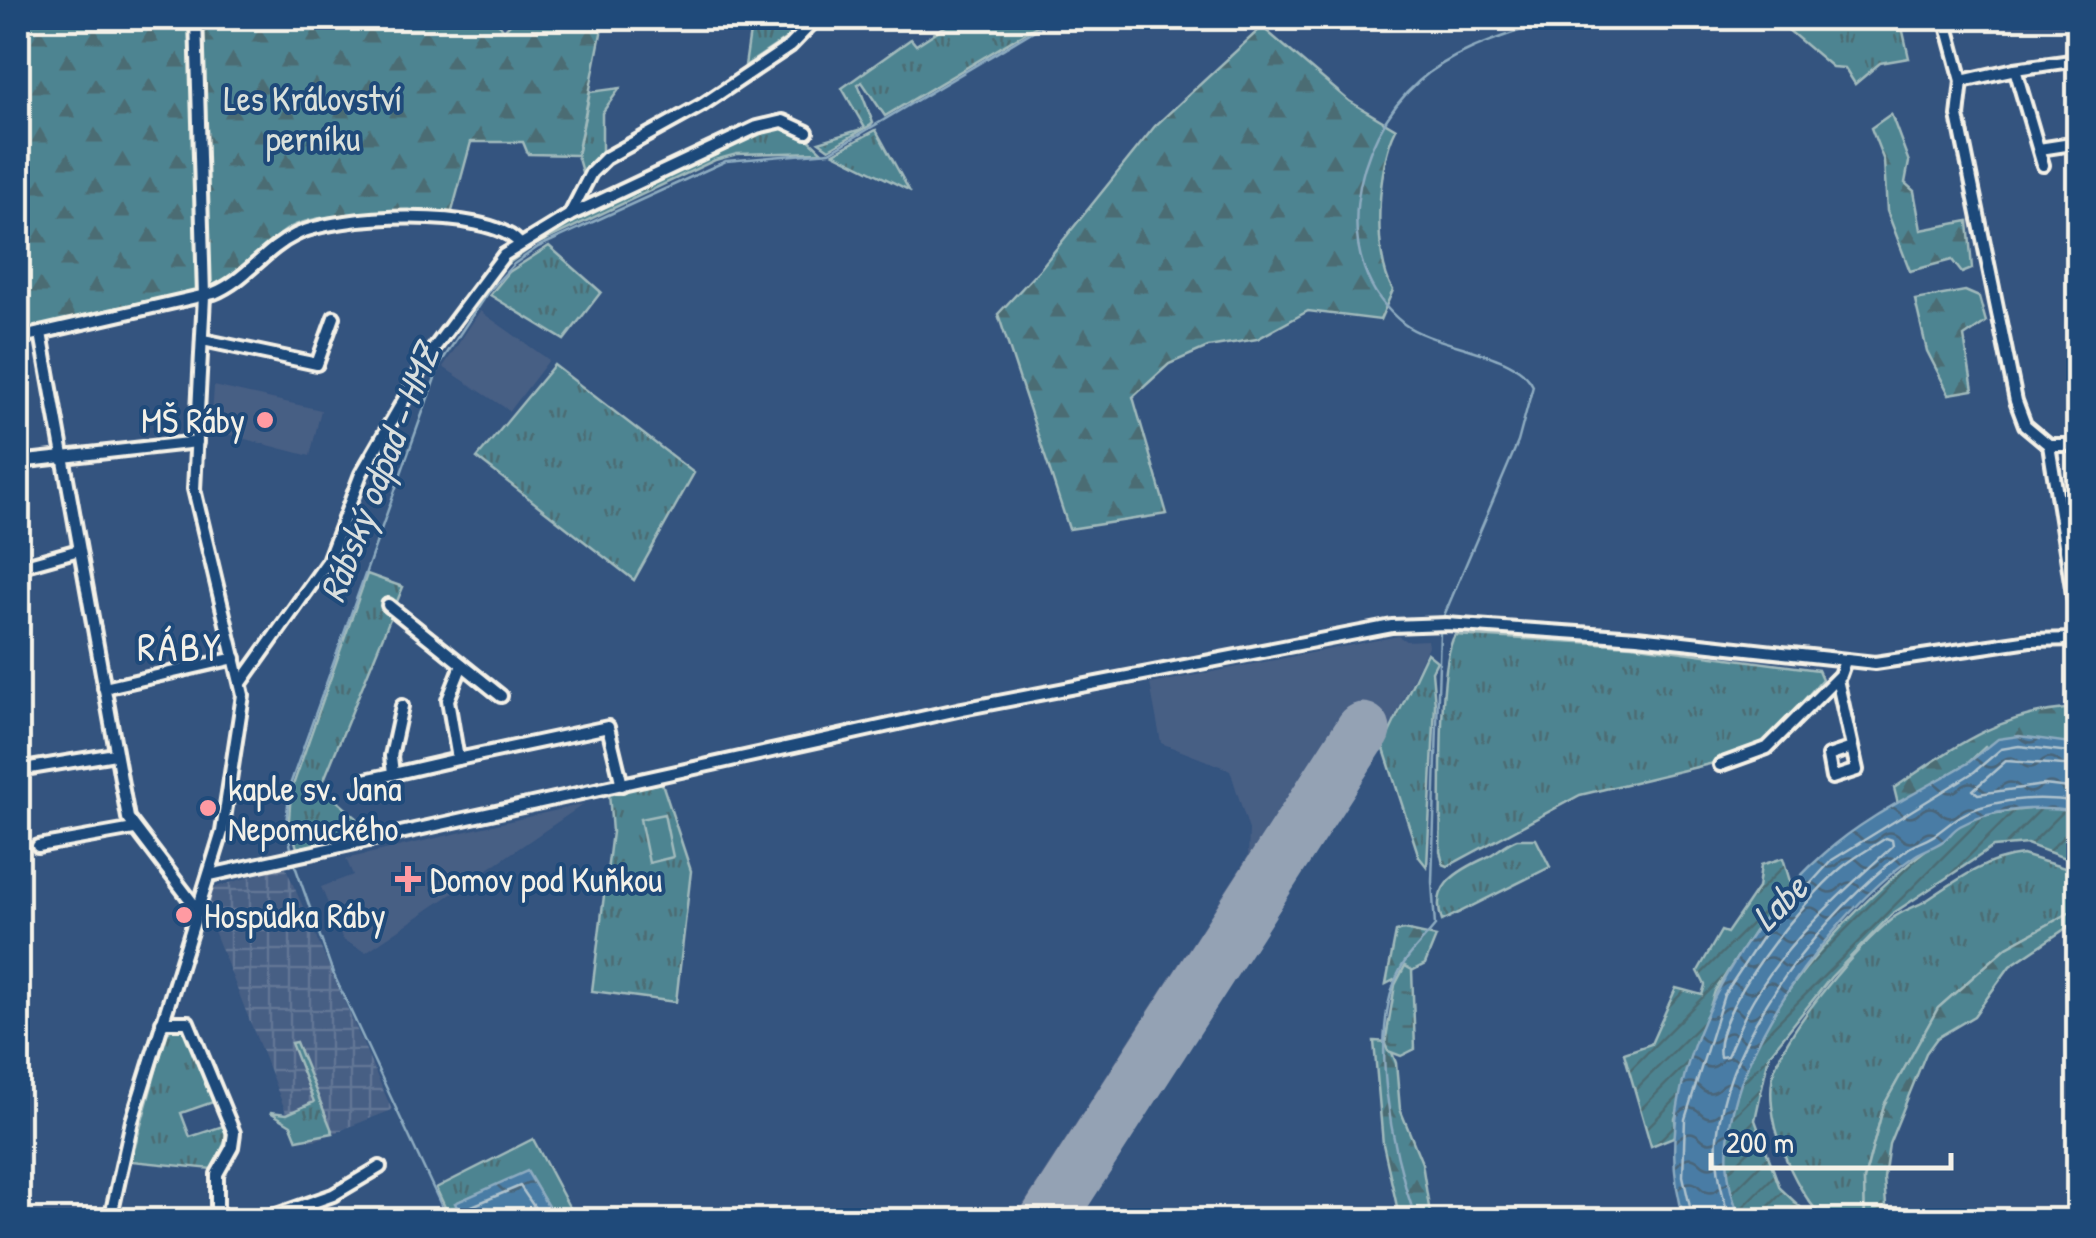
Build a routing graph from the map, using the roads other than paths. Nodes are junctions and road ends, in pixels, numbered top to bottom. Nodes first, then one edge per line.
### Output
1 (196, 18) edge
2 (817, 18) edge
3 (1946, 18) edge
4 (2078, 60) edge
5 (2015, 68) junction
6 (1962, 80) junction
7 (807, 132) dead end
8 (2078, 144) edge
9 (2038, 149) junction
10 (2043, 164) dead end
11 (568, 216) junction
12 (519, 243) junction
13 (204, 296) junction
14 (334, 317) dead end
15 (41, 334) junction
16 (18, 338) edge
17 (202, 340) junction
18 (197, 442) junction
19 (2048, 444) junction
20 (2078, 445) edge
21 (62, 454) junction
22 (18, 462) edge
23 (79, 550) junction
24 (18, 568) edge
25 (388, 606) dead end
26 (2078, 625) edge
27 (2078, 639) edge
28 (236, 658) junction
29 (1845, 661) junction
30 (462, 665) junction
31 (1836, 679) junction
32 (242, 683) junction
33 (104, 688) junction
34 (501, 696) dead end
35 (402, 706) dead end
36 (1852, 748) dead end
37 (115, 754) junction
38 (458, 760) junction
39 (1720, 766) dead end
40 (18, 770) edge
41 (393, 774) junction
42 (365, 780) dead end
43 (622, 785) junction
44 (134, 829) junction
45 (38, 846) dead end
46 (210, 876) junction
47 (198, 910) junction
48 (162, 1022) junction
49 (380, 1167) dead end
50 (110, 1219) edge
51 (126, 1220) edge
52 (218, 1220) edge
53 (262, 1220) edge

1 - 13 street
2 - 11 street
3 - 6 street
4 - 5 street
5 - 6 street
5 - 9 street
6 - 19 street
7 - 11 street
8 - 9 street
9 - 10 street
11 - 12 street
12 - 13 street
12 - 32 street
13 - 15 street
13 - 17 street
14 - 17 street
15 - 16 street
15 - 21 street
17 - 18 street
18 - 21 street
18 - 28 street
19 - 20 street
19 - 26 street
21 - 22 street
21 - 23 street
23 - 24 street
23 - 33 street
25 - 30 street
27 - 29 street
28 - 32 street
28 - 33 street
29 - 31 street
29 - 43 street
30 - 34 street
30 - 38 street
31 - 36 street
31 - 39 street
32 - 46 street
33 - 37 street
35 - 41 street
37 - 40 street
37 - 44 street
38 - 41 street
38 - 43 street
41 - 42 street
43 - 46 street
44 - 45 street
44 - 47 street
46 - 47 street
47 - 48 street
48 - 50 street
48 - 52 street
49 - 53 street
50 - 51 street

